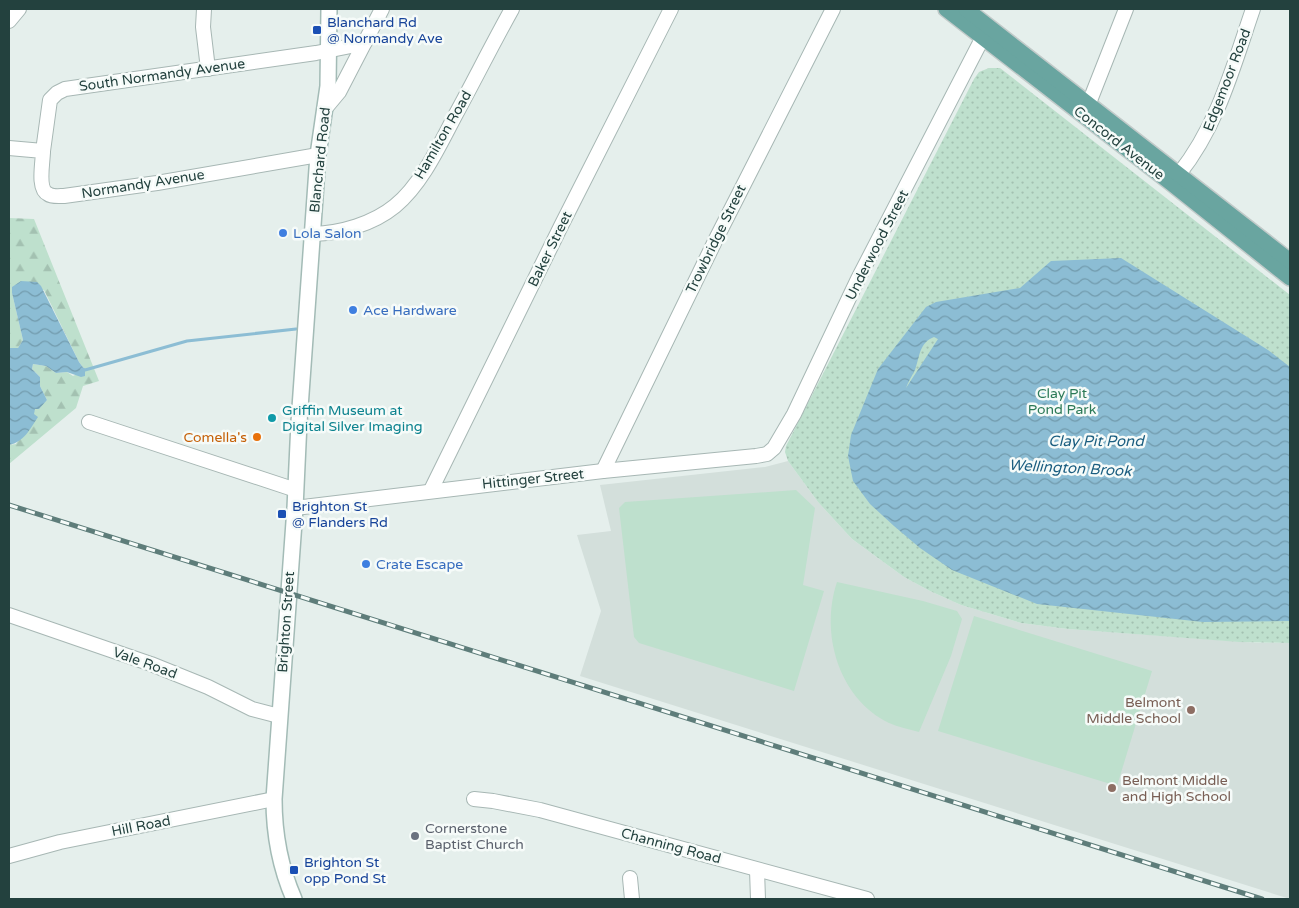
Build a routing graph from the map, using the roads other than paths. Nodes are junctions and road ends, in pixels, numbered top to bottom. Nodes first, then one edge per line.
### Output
1 (19, 9) edge
2 (204, 9) edge
3 (329, 9) edge
4 (382, 9) edge
5 (512, 9) edge
6 (671, 9) edge
7 (832, 9) edge
8 (946, 9) edge
9 (966, 9) edge
10 (1126, 9) edge
11 (1253, 9) edge
12 (9, 21) edge
13 (986, 32) junction
14 (365, 42) junction
15 (328, 51) junction
16 (208, 68) junction
17 (324, 110) junction
18 (1087, 110) junction
19 (9, 148) edge
20 (43, 151) junction
21 (318, 155) junction
22 (1175, 178) junction
23 (313, 234) junction
24 (1288, 263) edge
25 (305, 341) joint
26 (89, 422) dead end
27 (771, 452) joint
28 (603, 471) junction
29 (296, 490) junction
30 (431, 490) junction
31 (295, 508) junction
32 (9, 615) edge
33 (280, 716) junction
34 (474, 799) dead end
35 (274, 800) junction
36 (9, 856) edge
37 (757, 870) junction
38 (630, 878) dead end
39 (294, 899) edge
40 (632, 899) edge
41 (758, 899) edge
42 (867, 899) edge

1 - 12 street
2 - 16 street
3 - 15 main road, Blanchard Road
4 - 14 street
5 - 23 street, Hamilton Road
6 - 30 street, Baker Street
7 - 28 street, Trowbridge Street
8 - 13 main road, Concord Avenue
9 - 13 main road, Concord Avenue
10 - 18 street
11 - 22 street, Edgemoor Road
13 - 18 main road, Concord Avenue
13 - 27 street, Underwood Street
14 - 15 street, South Normandy Avenue
14 - 17 street
15 - 16 street, South Normandy Avenue
15 - 17 main road, Blanchard Road
16 - 20 street, South Normandy Avenue
17 - 21 main road, Blanchard Road
18 - 22 main road, Concord Avenue
19 - 20 street
20 - 21 street, Normandy Avenue
21 - 23 main road, Blanchard Road
22 - 24 main road, Concord Avenue
23 - 25 main road, Blanchard Road
25 - 29 main road, Brighton Street
26 - 29 street
27 - 28 street, Hittinger Street
28 - 30 street, Hittinger Street
29 - 31 main road, Brighton Street
30 - 31 street, Hittinger Street
31 - 33 main road, Brighton Street
32 - 33 street, Vale Road
33 - 35 main road, Brighton Street
34 - 37 street, Channing Road
35 - 36 street, Hill Road
35 - 39 main road, Brighton Street
37 - 41 street
37 - 42 street, Channing Road
38 - 40 street

